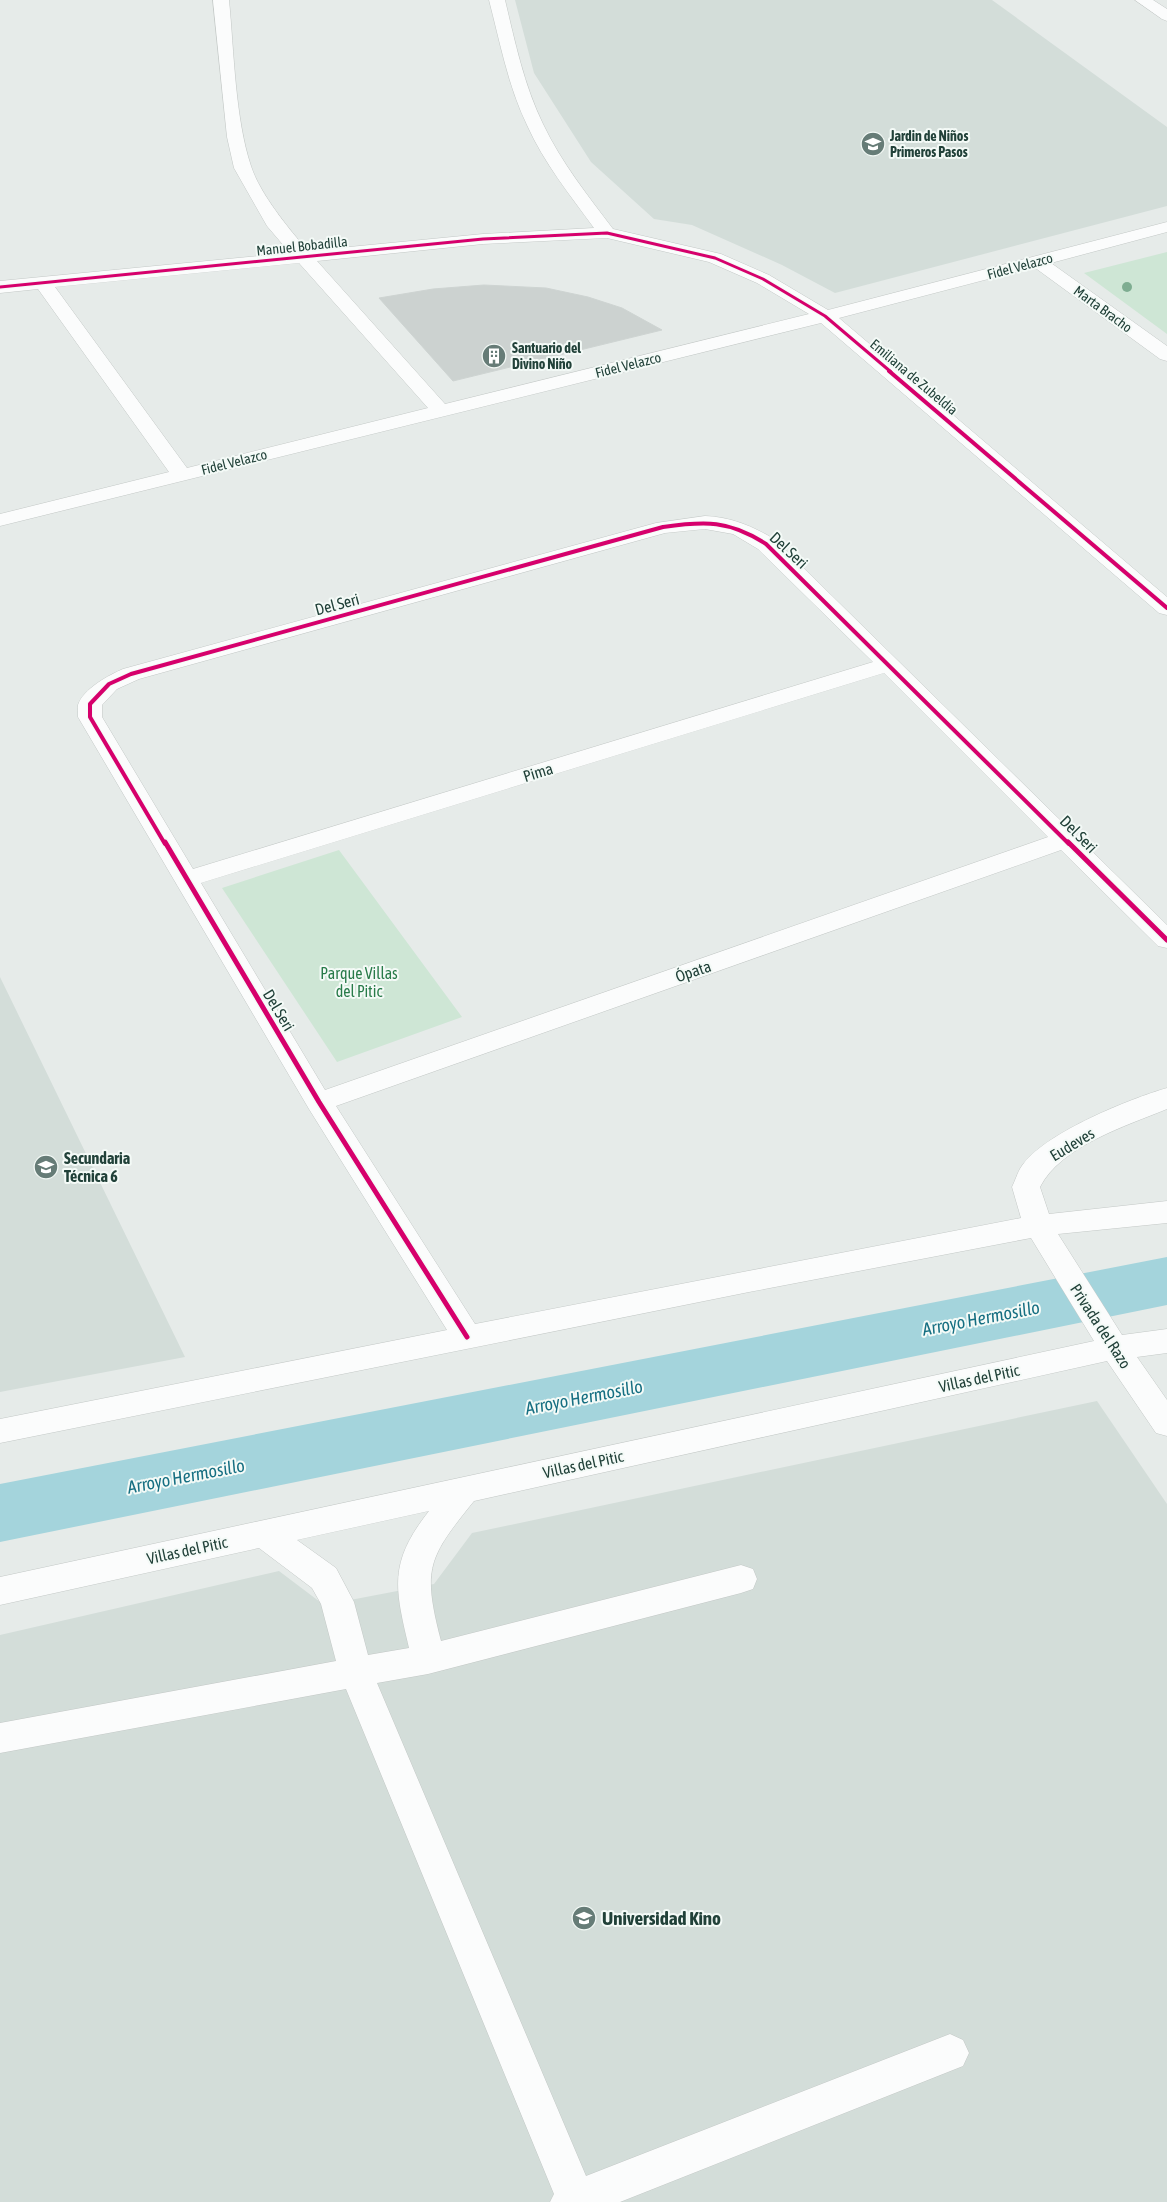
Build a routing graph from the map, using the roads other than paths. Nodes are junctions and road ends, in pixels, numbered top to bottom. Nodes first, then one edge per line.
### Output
1 (221, 0) edge
2 (497, 0) edge
3 (1143, 0) edge
4 (1167, 16) edge
5 (1167, 227) edge
6 (607, 233) junction
7 (303, 258) junction
8 (1038, 262) junction
9 (43, 283) junction
10 (0, 288) edge
11 (825, 316) junction
12 (1167, 355) edge
13 (442, 411) junction
14 (181, 474) junction
15 (0, 520) edge
16 (1167, 608) edge
17 (890, 664) junction
18 (1067, 839) junction
19 (186, 879) junction
20 (1167, 940) edge
21 (1167, 1098) edge
22 (319, 1102) junction
23 (1167, 1212) edge
24 (1039, 1228) junction
25 (467, 1337) junction
26 (1167, 1341) edge
27 (1112, 1346) junction
28 (1167, 1424) edge
29 (0, 1431) edge
30 (464, 1490) junction
31 (263, 1533) junction
32 (741, 1579) dead end
33 (0, 1591) edge
34 (428, 1659) junction
35 (356, 1672) junction
36 (0, 1738) edge
37 (950, 2053) dead end
38 (573, 2201) edge

1 - 7 street
2 - 6 street
3 - 4 street
5 - 8 street, Fidel Velazco
6 - 7 street, Manuel Bobadilla
6 - 11 street, Emiliana de Zubeldia
7 - 9 street, Manuel Bobadilla
7 - 13 street
8 - 11 street, Fidel Velazco
8 - 12 street, Marta Bracho
9 - 10 street, Manuel Bobadilla
9 - 14 street
11 - 13 street, Fidel Velazco
11 - 16 street, Emiliana de Zubeldia
13 - 14 street, Fidel Velazco
14 - 15 street, Fidel Velazco
17 - 18 street, Del Seri
17 - 19 street, Pima
17 - 19 street, Del Seri
18 - 20 street, Del Seri
18 - 22 street, Ópata
19 - 22 street, Del Seri
21 - 24 street, Eudeves
22 - 25 street, Del Seri
23 - 24 street
24 - 25 street
24 - 27 street, Privada del Razo
25 - 29 street
26 - 27 street, Villas del Pitic
27 - 28 street, Privada del Razo
27 - 30 street, Villas del Pitic
30 - 31 street, Villas del Pitic
30 - 34 street
31 - 33 street, Villas del Pitic
31 - 35 street
32 - 34 street
34 - 35 street
35 - 36 street
35 - 38 street
37 - 38 street

